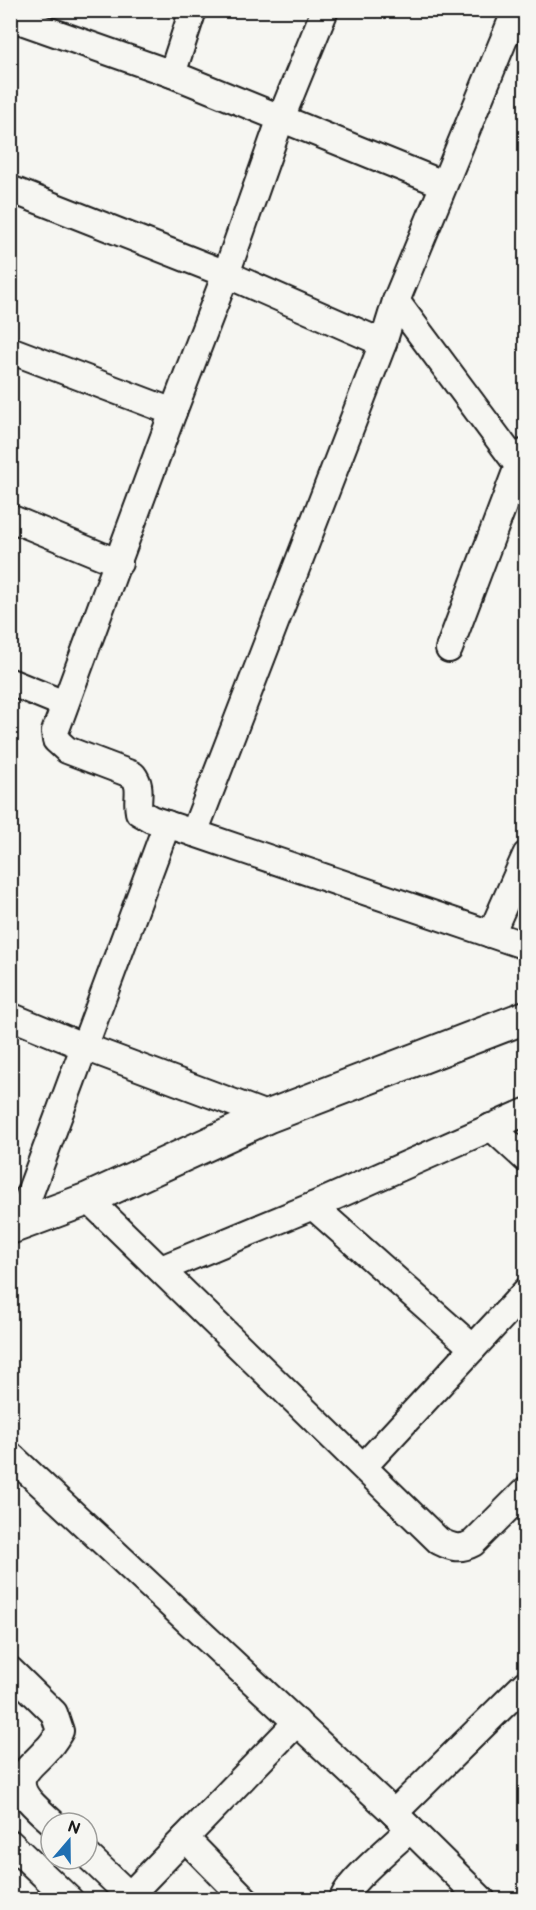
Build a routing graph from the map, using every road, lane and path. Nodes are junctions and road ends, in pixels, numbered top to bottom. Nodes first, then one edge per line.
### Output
1 (194, 10) edge
2 (325, 10) edge
3 (516, 10) edge
4 (10, 17) edge
5 (172, 74) junction
6 (281, 118) junction
7 (443, 184) junction
8 (10, 189) edge
9 (226, 274) junction
10 (396, 301) junction
11 (383, 343) junction
12 (10, 350) edge
13 (173, 412) junction
14 (523, 463) edge
15 (10, 518) edge
16 (119, 563) junction
17 (449, 649) dead end
18 (10, 682) edge
19 (64, 704) junction
20 (167, 824) junction
21 (194, 832) junction
22 (525, 855) edge
23 (491, 934) junction
24 (525, 946) edge
25 (10, 1016) edge
26 (525, 1017) edge
27 (85, 1047) junction
28 (525, 1112) edge
29 (269, 1116) junction
30 (491, 1126) junction
31 (525, 1159) edge
32 (88, 1198) junction
33 (313, 1206) junction
34 (14, 1226) edge
35 (160, 1269) junction
36 (525, 1291) edge
37 (473, 1348) junction
38 (10, 1455) edge
39 (364, 1466) junction
40 (525, 1490) edge
41 (10, 1670) edge
42 (525, 1683) edge
43 (297, 1722) junction
44 (40, 1811) edge
45 (402, 1821) junction
46 (185, 1838) junction
47 (10, 1844) edge
48 (99, 1868) edge
49 (127, 1897) edge
50 (70, 1899) edge
51 (246, 1899) edge
52 (343, 1899) edge
53 (482, 1899) edge

1 - 5 street
2 - 6 street
3 - 7 street
4 - 5 street
5 - 6 street
6 - 7 street
6 - 9 street
7 - 10 street
8 - 9 street
9 - 11 street
9 - 13 street
10 - 11 street
10 - 14 street
11 - 21 street
12 - 13 street
13 - 16 street
14 - 17 street
15 - 16 street
16 - 19 street
18 - 19 street
19 - 20 street
20 - 21 street
20 - 27 street
21 - 23 street
22 - 23 street
23 - 24 street
25 - 27 street
26 - 29 street
27 - 29 street
27 - 34 street
28 - 30 street
29 - 32 street
30 - 31 street
30 - 33 street
32 - 34 street
32 - 35 street
33 - 35 street
33 - 37 street
35 - 39 street
36 - 37 street
37 - 39 street
38 - 43 street
39 - 40 street
41 - 44 street
42 - 45 street
43 - 45 street
43 - 46 street
45 - 52 street
45 - 53 street
46 - 49 street
46 - 51 street
47 - 50 street
48 - 49 street

